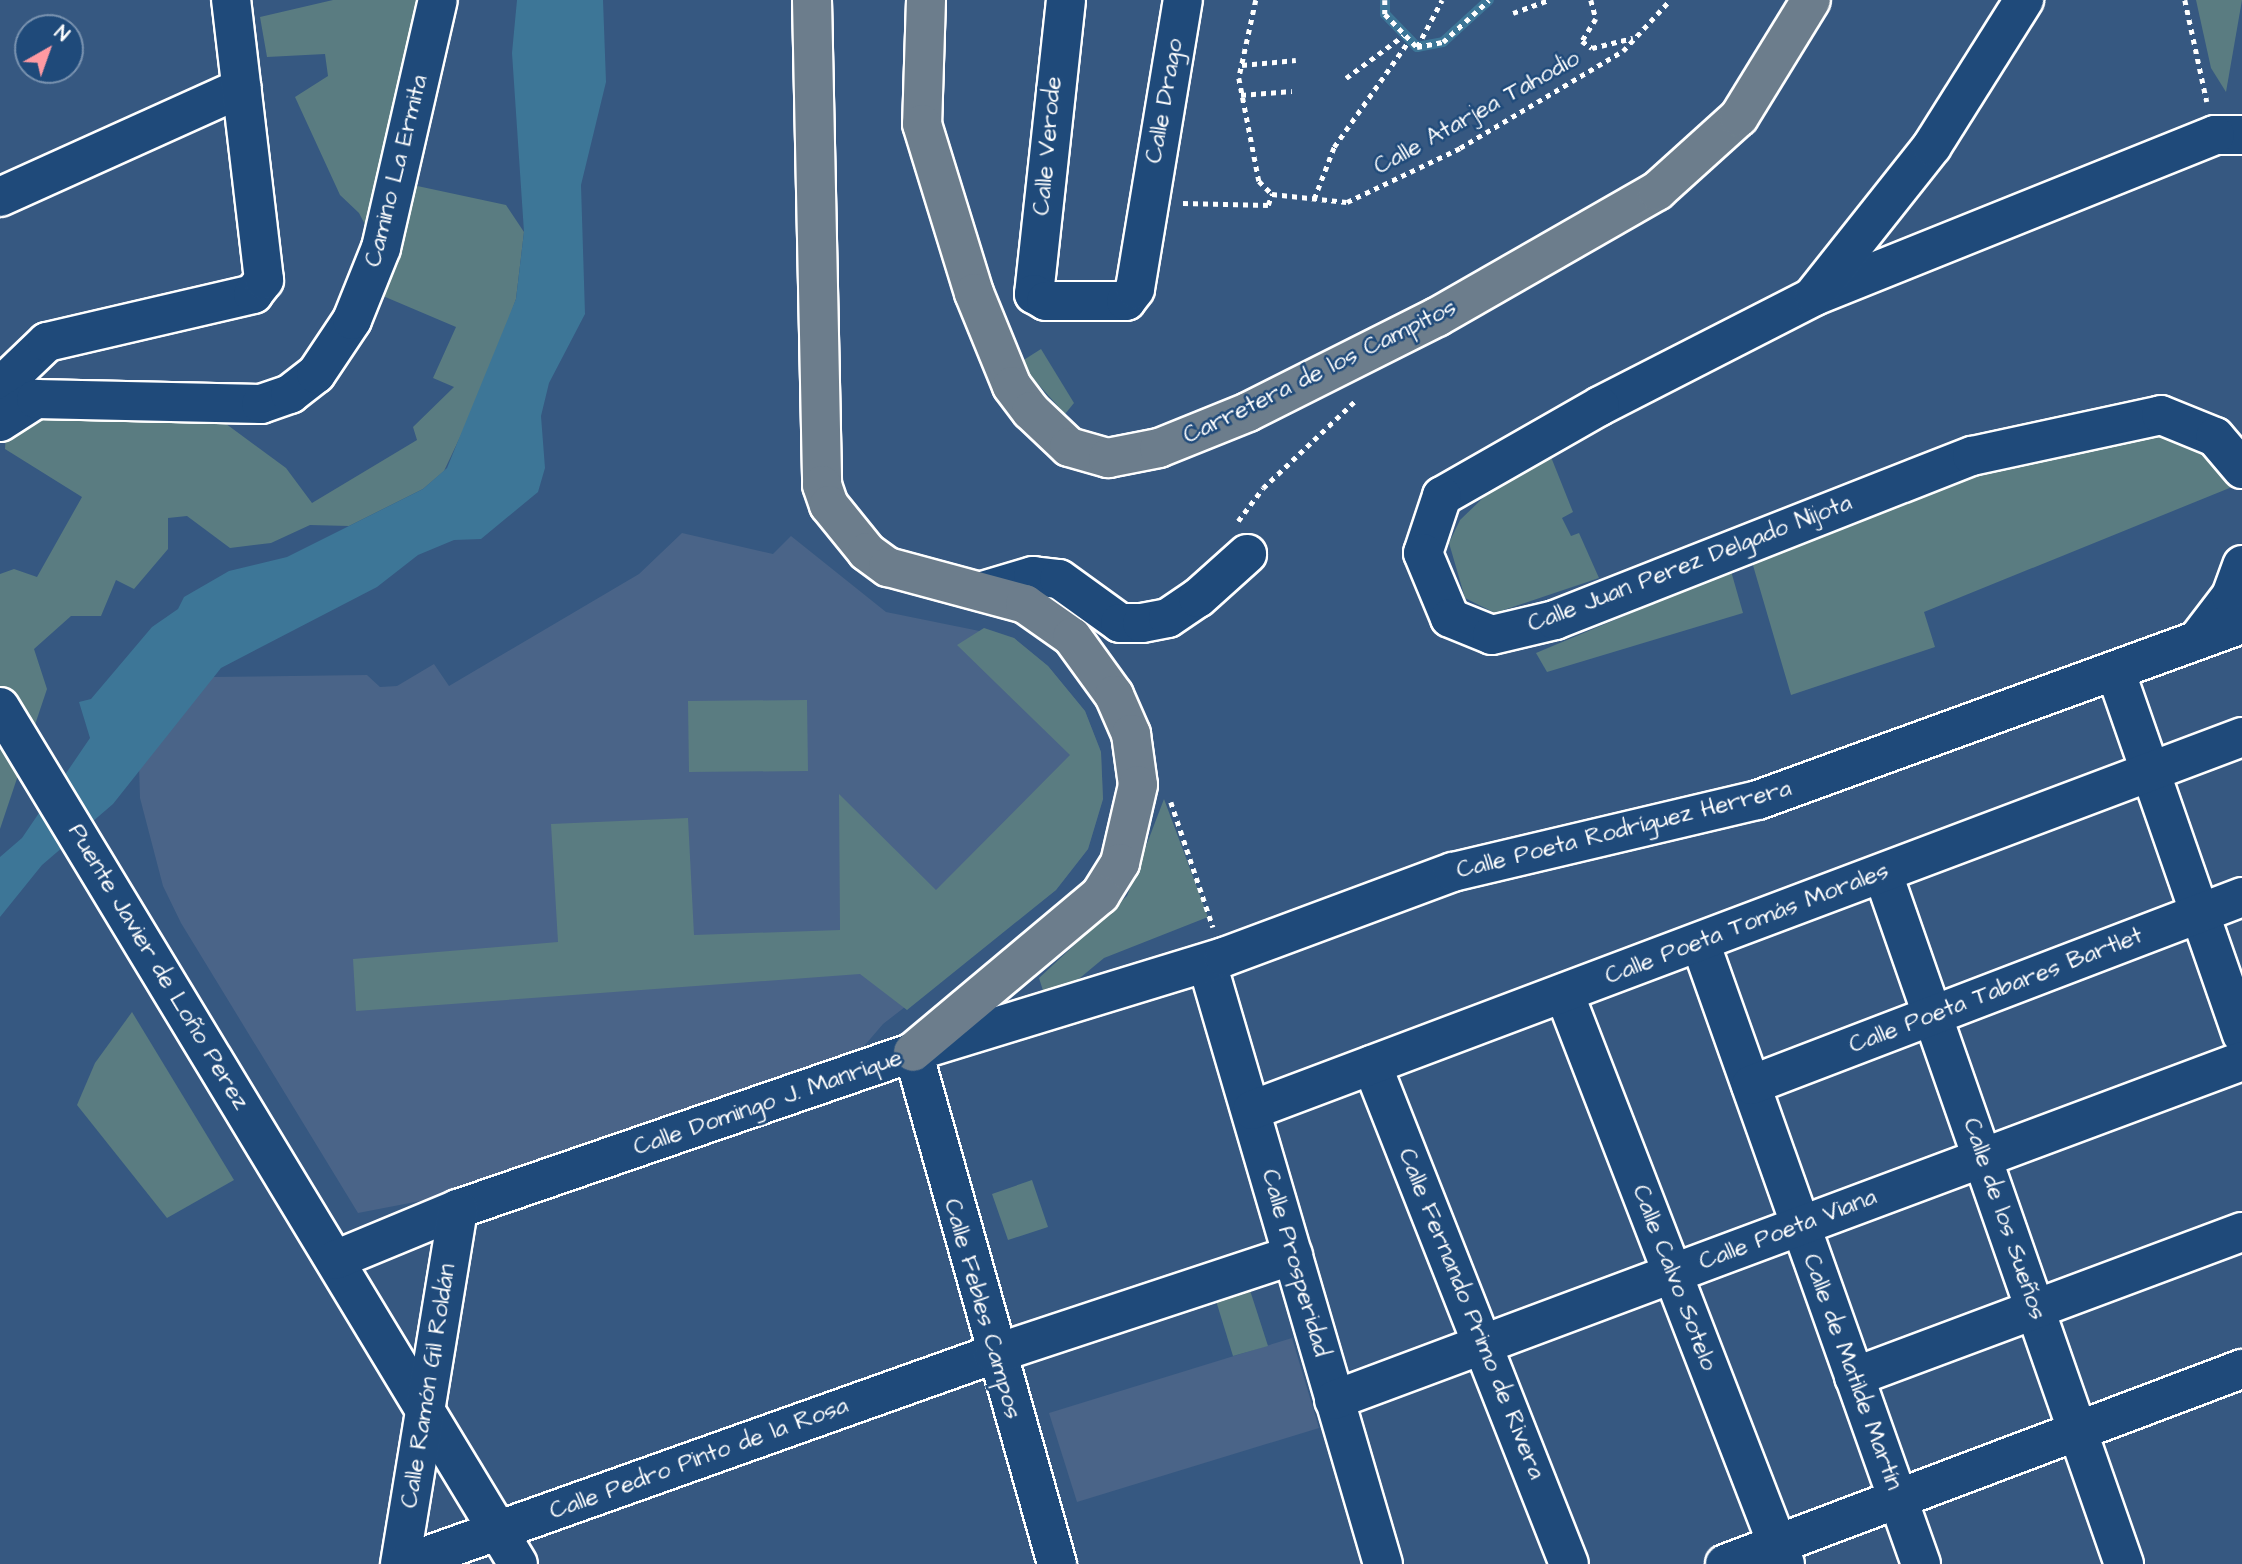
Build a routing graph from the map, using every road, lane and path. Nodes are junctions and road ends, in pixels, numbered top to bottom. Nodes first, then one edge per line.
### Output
1 (231, 0) edge
2 (438, 0) edge
3 (812, 0) edge
4 (926, 0) edge
5 (1066, 0) edge
6 (1183, 0) edge
7 (1256, 0) edge
8 (1385, 0) edge
9 (1442, 0) edge
10 (1489, 0) edge
11 (1548, 0) edge
12 (1591, 0) edge
13 (1670, 0) edge
14 (1811, 0) edge
15 (2024, 0) edge
16 (2185, 0) edge
17 (1513, 13) dead end
18 (1403, 36) junction
19 (1634, 38) junction
20 (1408, 42) junction
21 (1417, 47) junction
22 (1296, 61) dead end
23 (1242, 65) junction
24 (1346, 78) dead end
25 (241, 88) junction
26 (1292, 91) dead end
27 (1241, 95) junction
28 (2228, 135) edge
29 (1272, 194) junction
30 (0, 197) edge
31 (1314, 199) junction
32 (1147, 202) junction
33 (1034, 293) joint
34 (1813, 297) junction
35 (0, 387) edge
36 (0, 422) edge
37 (2242, 469) edge
38 (1247, 554) dead end
39 (2242, 565) edge
40 (986, 590) junction
41 (2242, 624) edge
42 (2198, 639) junction
43 (2116, 673) junction
44 (0, 707) edge
45 (2242, 737) edge
46 (2151, 771) junction
47 (1170, 800) dead end
48 (1883, 874) junction
49 (2242, 897) edge
50 (2200, 913) junction
51 (1700, 942) junction
52 (1215, 960) junction
53 (1564, 993) junction
54 (1933, 1015) junction
55 (2242, 1035) edge
56 (913, 1052) junction
57 (2242, 1061) edge
58 (1372, 1065) junction
59 (1751, 1085) junction
60 (1252, 1110) junction
61 (1982, 1156) junction
62 (458, 1209) junction
63 (1800, 1225) junction
64 (2242, 1232) edge
65 (1293, 1255) junction
66 (335, 1260) junction
67 (1672, 1273) junction
68 (2035, 1308) junction
69 (1482, 1344) junction
70 (994, 1354) junction
71 (2242, 1369) edge
72 (1854, 1377) junction
73 (1334, 1400) junction
74 (423, 1406) junction
75 (2078, 1432) junction
76 (1898, 1500) junction
77 (498, 1530) junction
78 (1781, 1554) edge
79 (402, 1564) edge
80 (519, 1564) edge
81 (1057, 1564) edge
82 (1383, 1564) edge
83 (1569, 1564) edge
84 (1725, 1564) edge
85 (1920, 1564) edge
86 (2124, 1564) edge

1 - 25 street
2 - 36 street, Camino La Ermita
3 - 40 main road
4 - 14 main road, Carretera de los Campitos
5 - 33 street, Calle Verode
6 - 32 street, Calle Drago
7 - 23 path
8 - 18 path
9 - 21 path
10 - 21 path
11 - 17 path
12 - 19 path
13 - 19 path, Calle Atarjea Tahodio
15 - 34 street, Calle Juan Perez Delgado Nijota
16 - 28 path
18 - 20 path
18 - 24 path
19 - 31 path, Calle Atarjea Tahodio
20 - 21 path
20 - 31 path
22 - 23 path
23 - 27 path
25 - 30 street
25 - 35 street
26 - 27 path
27 - 29 path
28 - 34 street, Calle Juan Perez Delgado Nijota
29 - 31 path, Calle Atarjea Tahodio
29 - 32 path
32 - 33 street, Calle Drago
34 - 37 street, Calle Juan Perez Delgado Nijota
38 - 40 street
39 - 42 street
40 - 56 main road
41 - 42 street, Calle Poeta Rodríguez Herrera
42 - 43 street, Calle Poeta Rodríguez Herrera
43 - 46 street
43 - 52 street, Calle Poeta Rodríguez Herrera
44 - 66 street, Puente Javier de Loño Perez
45 - 46 street, Calle Poeta Tomás Morales
46 - 48 street, Calle Poeta Tomás Morales
46 - 50 street
47 - 52 path
48 - 51 street, Calle Poeta Tomás Morales
48 - 54 street, Calle de los Sueños
49 - 50 street, Calle Poeta Tabares Bartlet
50 - 54 street, Calle Poeta Tabares Bartlet
50 - 55 street
51 - 53 street, Calle Poeta Tomás Morales
51 - 59 street, Calle de Matilde Martín
52 - 56 street, Calle Domingo J. Manrique
52 - 60 street, Calle Prosperidad
53 - 58 street, Calle Poeta Tomás Morales
53 - 67 street, Calle Calvo Sotelo
54 - 59 street, Calle Poeta Tabares Bartlet
54 - 61 street, Calle de los Sueños
56 - 62 street, Calle Domingo J. Manrique
56 - 70 street, Calle Febles Campos
57 - 61 street, Calle Poeta Viana
58 - 60 street, Calle Poeta Tomás Morales
58 - 69 street, Calle Fernando Primo de Rivera
59 - 63 street, Calle de Matilde Martín
60 - 65 street, Calle Prosperidad
61 - 63 street, Calle Poeta Viana
61 - 68 street, Calle de los Sueños
62 - 66 street, Calle Domingo J. Manrique
62 - 74 street, Calle Ramón Gil Roldán
63 - 67 street, Calle Poeta Viana
63 - 72 street, Calle de Matilde Martín
64 - 68 street
65 - 70 street, Calle Pedro Pinto de la Rosa
65 - 73 street, Calle Prosperidad
66 - 74 street, Puente Javier de Loño Perez
67 - 69 street, Calle Poeta Viana
67 - 78 street, Calle Calvo Sotelo
68 - 72 street
68 - 75 street, Calle de los Sueños
69 - 73 street, Calle Poeta Viana
69 - 83 street, Calle Fernando Primo de Rivera
70 - 77 street, Calle Pedro Pinto de la Rosa
70 - 81 street, Calle Febles Campos
71 - 75 street
72 - 76 street, Calle de Matilde Martín
73 - 82 street, Calle Prosperidad
74 - 77 street, Puente Javier de Loño Perez
74 - 79 street, Calle Ramón Gil Roldán
75 - 76 street
75 - 86 street, Calle de los Sueños
76 - 78 street
76 - 85 street, Calle de Matilde Martín
77 - 79 street, Calle Pedro Pinto de la Rosa
77 - 80 street, Puente Javier de Loño Perez
78 - 84 street

